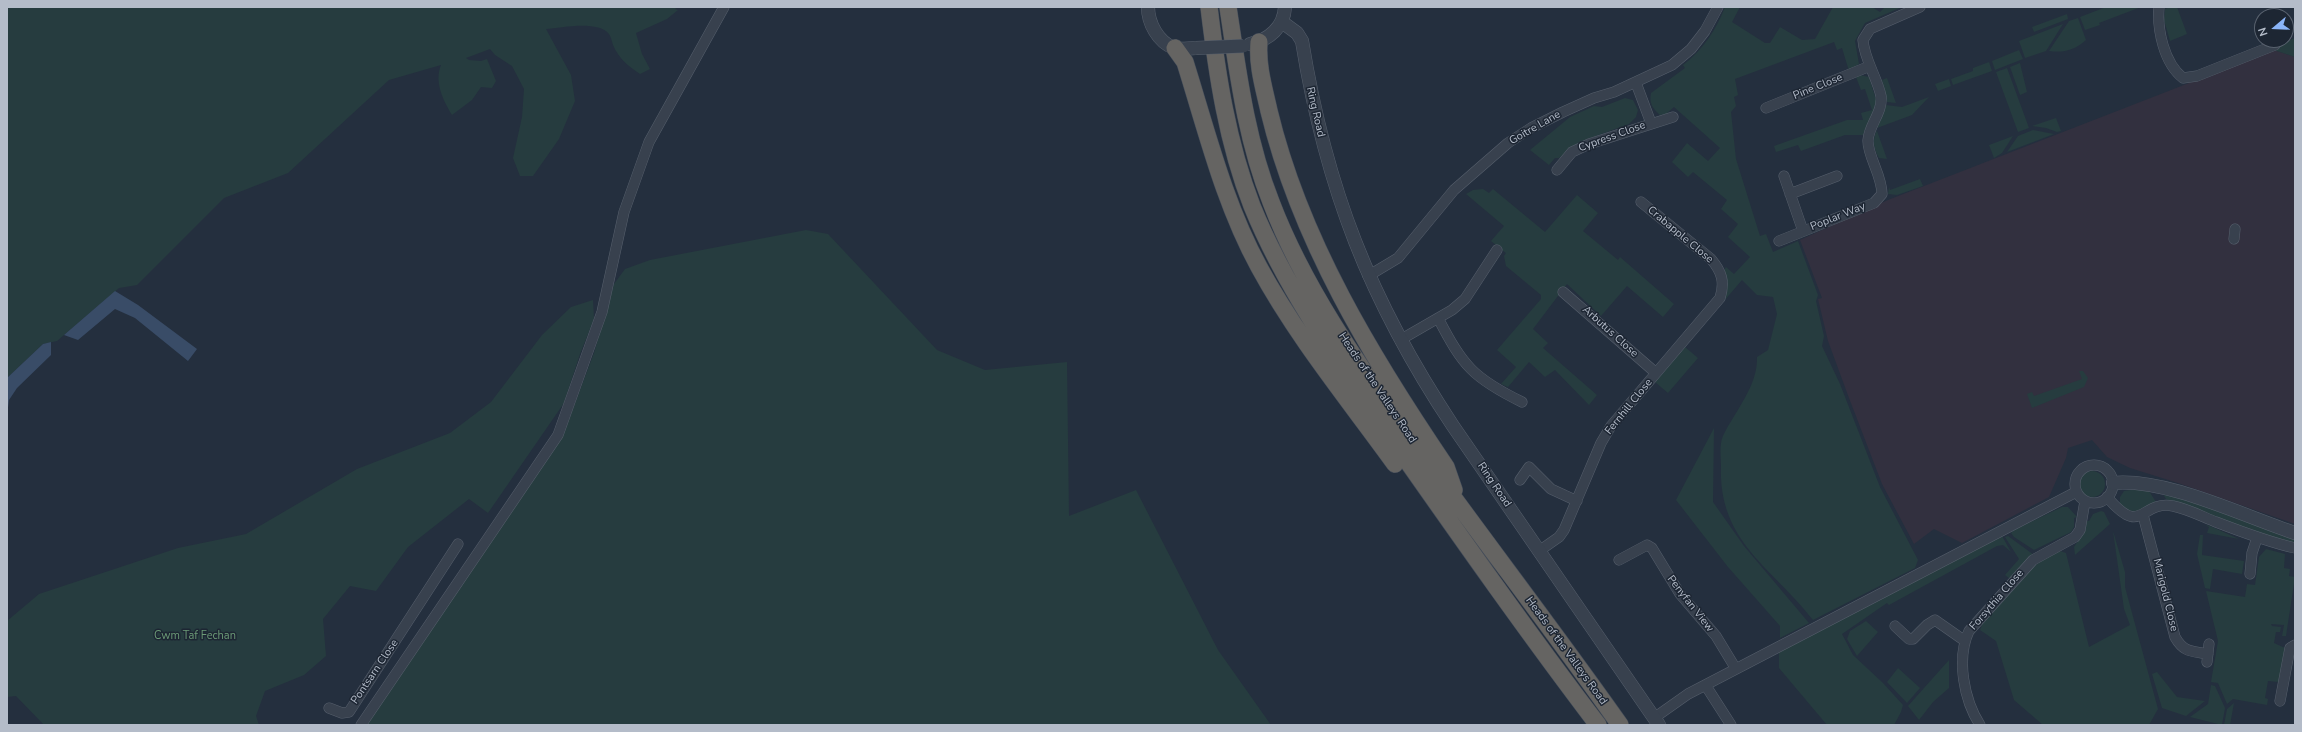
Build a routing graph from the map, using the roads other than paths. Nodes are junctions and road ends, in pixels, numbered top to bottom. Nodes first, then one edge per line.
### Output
1 (724, 7) edge
2 (1148, 7) edge
3 (1209, 7) edge
4 (1228, 7) edge
5 (1285, 7) edge
6 (1718, 7) edge
7 (1920, 7) edge
8 (2159, 7) edge
9 (1282, 22) junction
10 (1251, 44) junction
11 (1175, 48) junction
12 (2267, 48) edge
13 (1870, 66) junction
14 (1636, 82) junction
15 (1766, 108) dead end
16 (1673, 117) dead end
17 (1651, 123) junction
18 (1557, 170) dead end
19 (1784, 176) dead end
20 (1837, 176) dead end
21 (1790, 194) junction
22 (1641, 202) dead end
23 (1803, 231) junction
24 (1779, 241) dead end
25 (1497, 250) dead end
26 (1368, 276) junction
27 (1564, 292) dead end
28 (1438, 318) junction
29 (1693, 329) joint
30 (1400, 340) junction
31 (1656, 373) junction
32 (1522, 402) dead end
33 (1520, 480) dead end
34 (2113, 483) junction
35 (2076, 492) junction
36 (2107, 497) junction
37 (1577, 501) junction
38 (2085, 502) junction
39 (1455, 515) junction
40 (2143, 515) junction
41 (2295, 533) edge
42 (2257, 538) junction
43 (458, 544) dead end
44 (2295, 548) edge
45 (1539, 551) junction
46 (1619, 560) dead end
47 (2250, 574) dead end
48 (1895, 626) dead end
49 (400, 635) junction
50 (1965, 641) junction
51 (2295, 644) edge
52 (416, 645) junction
53 (2208, 653) dead end
54 (1736, 669) junction
55 (1706, 686) junction
56 (2280, 701) dead end
57 (329, 708) dead end
58 (1656, 721) edge
59 (361, 725) edge
60 (1598, 725) edge
61 (1620, 725) edge
62 (1731, 725) edge
63 (1980, 725) edge

1 - 52 street
2 - 11 street
3 - 39 highway, Heads of the Valleys Road
4 - 39 highway, Heads of the Valleys Road
5 - 9 street
6 - 14 street, Goitre Lane
7 - 13 street, Poplar Way
8 - 12 street
9 - 10 street
9 - 26 street, Ring Road
10 - 11 street, bridge
10 - 39 highway
11 - 39 highway
13 - 15 street, Pine Close
13 - 23 street, Poplar Way
14 - 17 street, Cypress Close
14 - 26 street, Goitre Lane
16 - 17 street, Cypress Close
17 - 18 street, Cypress Close
19 - 21 street
20 - 21 street
21 - 23 street
22 - 29 street, Crabapple Close
23 - 24 street, Poplar Way
25 - 28 street
26 - 30 street, Ring Road
27 - 31 street, Arbutus Close
28 - 30 street
28 - 32 street
29 - 31 street, Fernhill Close
30 - 45 street, Ring Road
31 - 37 street, Fernhill Close
33 - 37 street
34 - 35 street
34 - 36 street
34 - 41 street
35 - 38 street
35 - 54 street
36 - 38 street
36 - 40 street
37 - 45 street, Fernhill Close
38 - 50 street, Forsythia Close
39 - 60 highway, Heads of the Valleys Road
39 - 61 highway, Heads of the Valleys Road
40 - 42 street
40 - 53 street, Marigold Close
42 - 44 street
42 - 47 street
43 - 49 street, Pontsarn Close
45 - 58 street, Ring Road
46 - 54 street, Penyfan View
48 - 50 street
49 - 52 street, Pontsarn Close
49 - 57 street, Pontsarn Close
50 - 63 street, Forsythia Close
51 - 56 street
52 - 59 street
54 - 55 street
55 - 58 street
55 - 62 street

